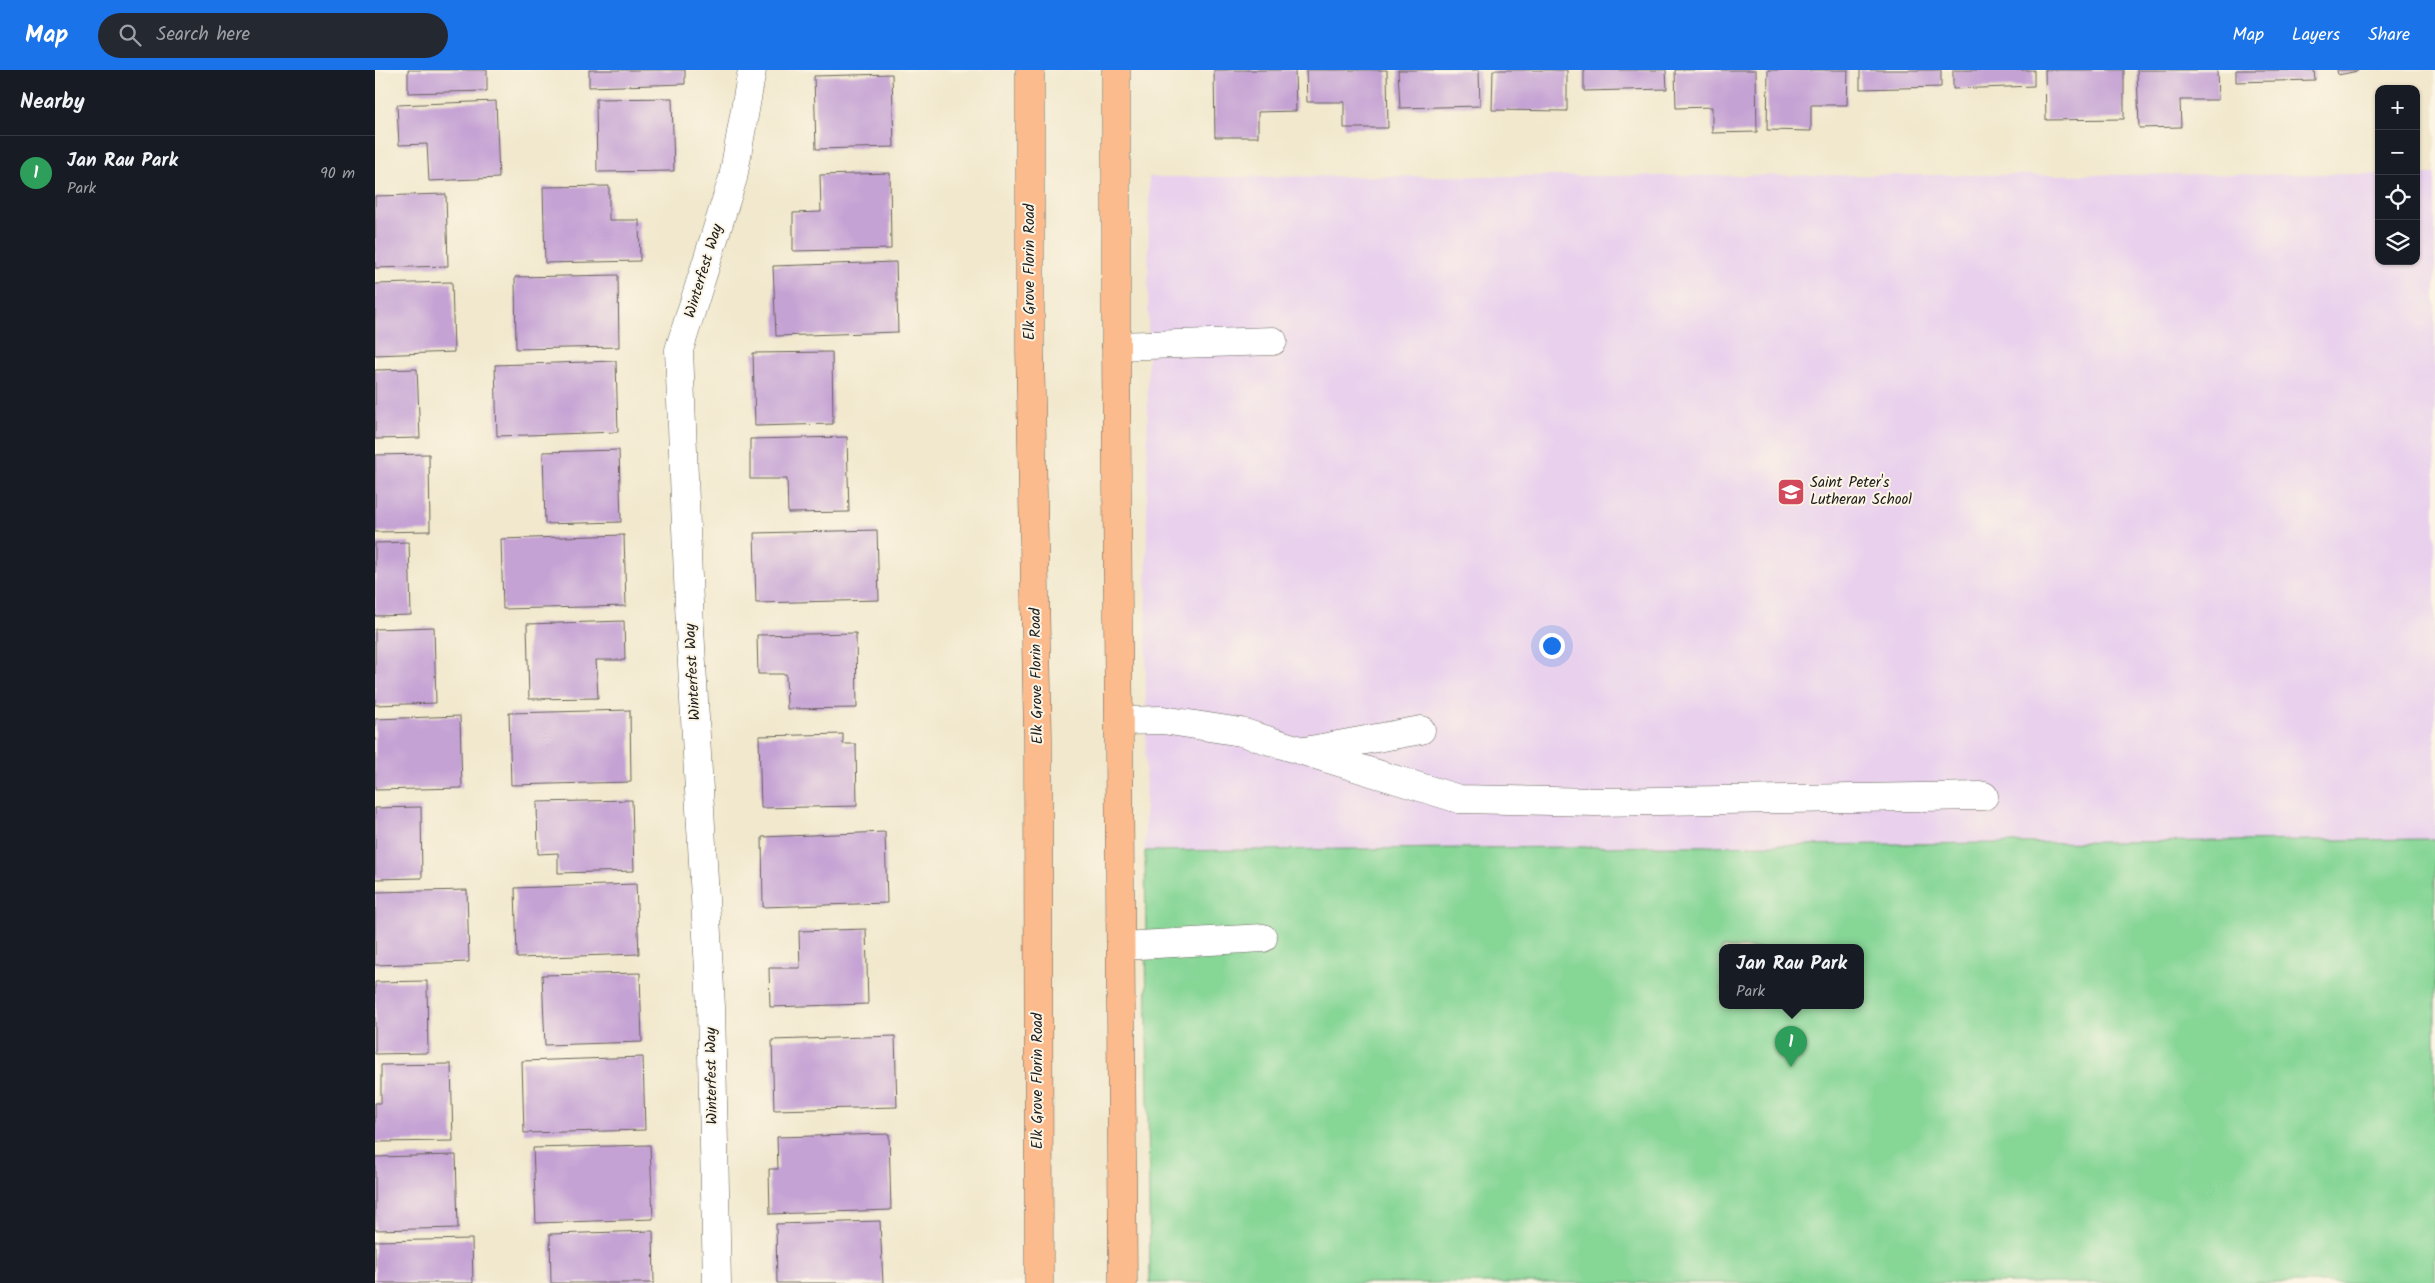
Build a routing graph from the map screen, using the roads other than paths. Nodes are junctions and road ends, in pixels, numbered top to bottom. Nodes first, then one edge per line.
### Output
1 (752, 70) edge
2 (1030, 70) edge
3 (1115, 72) edge
4 (1273, 341) dead end
5 (1116, 346) junction
6 (1120, 721) junction
7 (1421, 730) dead end
8 (1301, 752) junction
9 (1984, 796) dead end
10 (1263, 938) dead end
11 (1121, 946) junction
12 (717, 1283) edge
13 (1039, 1283) edge
14 (1123, 1283) edge

1 - 12 street, Winterfest Way
2 - 13 main road, Elk Grove Florin Road
3 - 5 main road
4 - 5 street
5 - 6 main road
6 - 8 street
6 - 11 main road
7 - 8 street
8 - 9 street
10 - 11 street
11 - 14 main road

